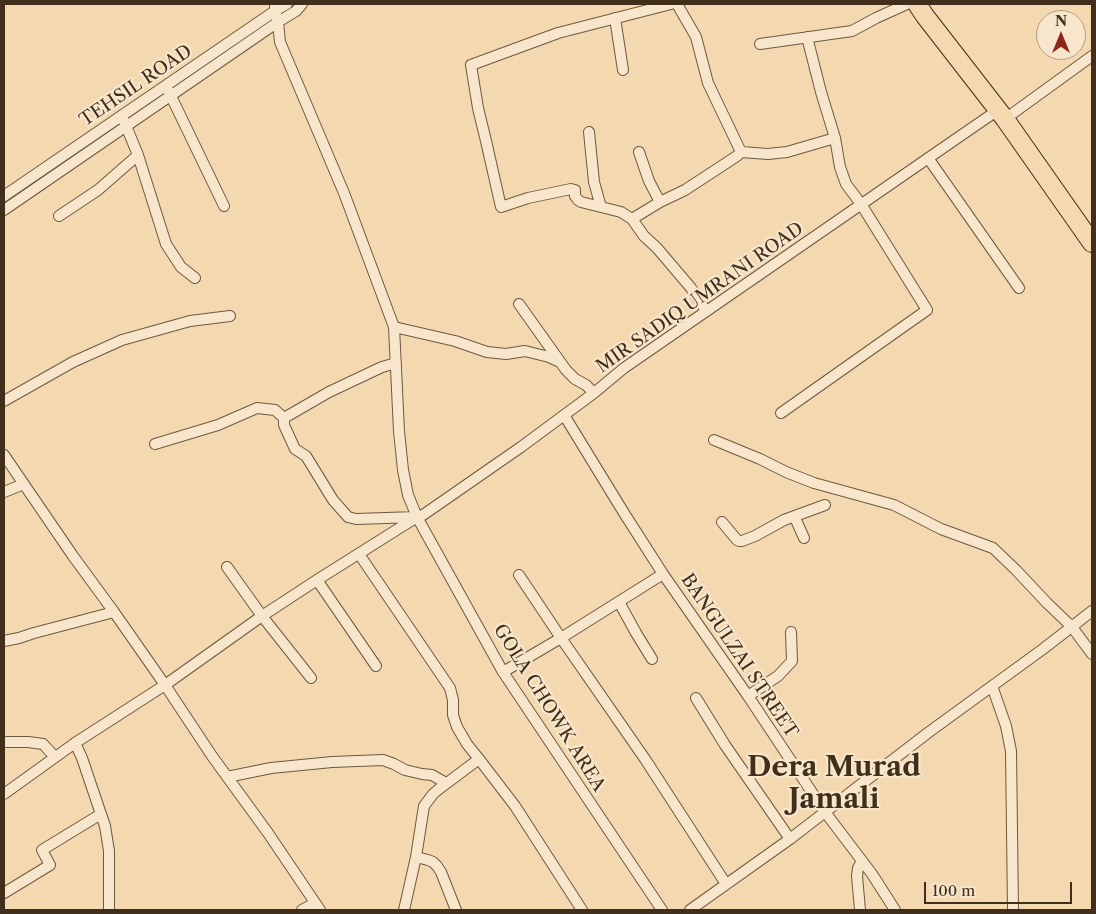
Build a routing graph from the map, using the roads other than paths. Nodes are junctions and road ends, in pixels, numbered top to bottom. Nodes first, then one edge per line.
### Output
1 (671, 4) edge
2 (677, 4) edge
3 (907, 4) edge
4 (917, 4) edge
5 (294, 6) edge
6 (275, 7) edge
7 (615, 18) junction
8 (278, 22) junction
9 (807, 38) junction
10 (760, 44) dead end
11 (1092, 56) edge
12 (623, 70) dead end
13 (165, 86) junction
14 (172, 96) junction
15 (1002, 114) junction
16 (122, 116) junction
17 (127, 126) junction
18 (589, 132) dead end
19 (835, 138) junction
20 (639, 152) dead end
21 (741, 152) junction
22 (138, 155) junction
23 (928, 158) junction
24 (4, 196) edge
25 (660, 202) junction
26 (861, 204) junction
27 (224, 206) dead end
28 (601, 207) junction
29 (4, 210) edge
30 (60, 216) dead end
31 (632, 219) junction
32 (1092, 243) edge
33 (195, 278) dead end
34 (1019, 288) dead end
35 (519, 304) dead end
36 (706, 311) junction
37 (230, 316) dead end
38 (394, 327) junction
39 (560, 362) junction
40 (396, 363) junction
41 (594, 393) junction
42 (4, 401) edge
43 (780, 412) dead end
44 (564, 415) junction
45 (284, 418) junction
46 (714, 440) dead end
47 (155, 444) dead end
48 (4, 455) edge
49 (24, 484) junction
50 (4, 492) edge
51 (825, 505) dead end
52 (420, 516) junction
53 (793, 517) junction
54 (722, 522) dead end
55 (804, 538) dead end
56 (359, 554) junction
57 (227, 567) dead end
58 (663, 574) junction
59 (519, 575) dead end
60 (317, 580) junction
61 (619, 602) junction
62 (1092, 611) edge
63 (114, 612) junction
64 (262, 616) junction
65 (1072, 627) junction
66 (791, 632) dead end
67 (561, 638) junction
68 (4, 641) edge
69 (1092, 654) edge
70 (652, 659) dead end
71 (376, 666) dead end
72 (503, 672) junction
73 (312, 678) dead end
74 (165, 684) junction
75 (992, 686) junction
76 (748, 696) junction
77 (696, 698) dead end
78 (4, 742) edge
79 (75, 743) junction
80 (55, 758) junction
81 (479, 759) junction
82 (227, 777) junction
83 (446, 783) junction
84 (4, 794) edge
85 (825, 812) junction
86 (101, 814) junction
87 (790, 840) junction
88 (416, 858) junction
89 (862, 861) junction
90 (726, 884) junction
91 (4, 893) edge
92 (318, 907) edge
93 (109, 910) edge
94 (302, 910) edge
95 (404, 910) edge
96 (456, 910) edge
97 (582, 910) edge
98 (662, 910) edge
99 (690, 910) edge
100 (860, 910) edge
101 (895, 910) edge
102 (1013, 910) edge

1 - 7 street
2 - 21 street
3 - 9 street
4 - 15 highway
5 - 6 street, TEHSIL ROAD
5 - 8 street
6 - 8 street, GOLA CHOWK AREA
6 - 13 street, TEHSIL ROAD
7 - 12 street
7 - 28 street
8 - 14 street
8 - 38 street, GOLA CHOWK AREA
9 - 10 street
9 - 19 street
11 - 15 street, MIR SADIQ UMRANI ROAD
13 - 14 street
13 - 16 street, TEHSIL ROAD
14 - 17 street
14 - 27 street
15 - 23 street, MIR SADIQ UMRANI ROAD
15 - 32 highway
16 - 17 street
16 - 24 street, TEHSIL ROAD
17 - 22 street
17 - 29 street
18 - 28 street
19 - 21 street
19 - 26 street
20 - 25 street
21 - 25 street
22 - 30 street
22 - 33 street
23 - 26 street, MIR SADIQ UMRANI ROAD
23 - 34 street
25 - 31 street
26 - 36 street, MIR SADIQ UMRANI ROAD
26 - 43 street
28 - 31 street
31 - 36 street
35 - 39 street
36 - 41 street, MIR SADIQ UMRANI ROAD
37 - 42 street
38 - 39 street
38 - 40 street, GOLA CHOWK AREA
39 - 41 street
40 - 45 street
40 - 52 street, GOLA CHOWK AREA
41 - 44 street, MIR SADIQ UMRANI ROAD
44 - 52 street, MIR SADIQ UMRANI ROAD
44 - 58 street, BANGULZAI STREET
45 - 47 street
45 - 52 street
46 - 65 street
48 - 49 street
49 - 50 street
49 - 63 street
51 - 53 street
52 - 56 street, MIR SADIQ UMRANI ROAD
52 - 72 street, GOLA CHOWK AREA
53 - 54 street
53 - 55 street
56 - 60 street, MIR SADIQ UMRANI ROAD
56 - 81 street
57 - 64 street
58 - 61 street
58 - 76 street, BANGULZAI STREET
59 - 67 street
60 - 64 street, MIR SADIQ UMRANI ROAD
60 - 71 street
61 - 67 street
61 - 70 street
62 - 65 street
63 - 68 street
63 - 74 street
64 - 73 street
64 - 74 street, MIR SADIQ UMRANI ROAD
65 - 69 street
65 - 75 street
66 - 76 street
67 - 72 street
67 - 90 street
72 - 98 street, GOLA CHOWK AREA
74 - 79 street, MIR SADIQ UMRANI ROAD
74 - 82 street
75 - 85 street
75 - 102 street
76 - 85 street, BANGULZAI STREET
77 - 87 street
78 - 80 street
79 - 80 street, MIR SADIQ UMRANI ROAD
79 - 86 street
80 - 84 street, MIR SADIQ UMRANI ROAD
81 - 83 street
81 - 97 street
82 - 83 street
82 - 92 street
83 - 88 street
85 - 87 street
85 - 89 street, BANGULZAI STREET
86 - 91 street
86 - 93 street
87 - 90 street
88 - 95 street
88 - 96 street
89 - 100 street
89 - 101 street, BANGULZAI STREET
90 - 99 street
92 - 94 street

